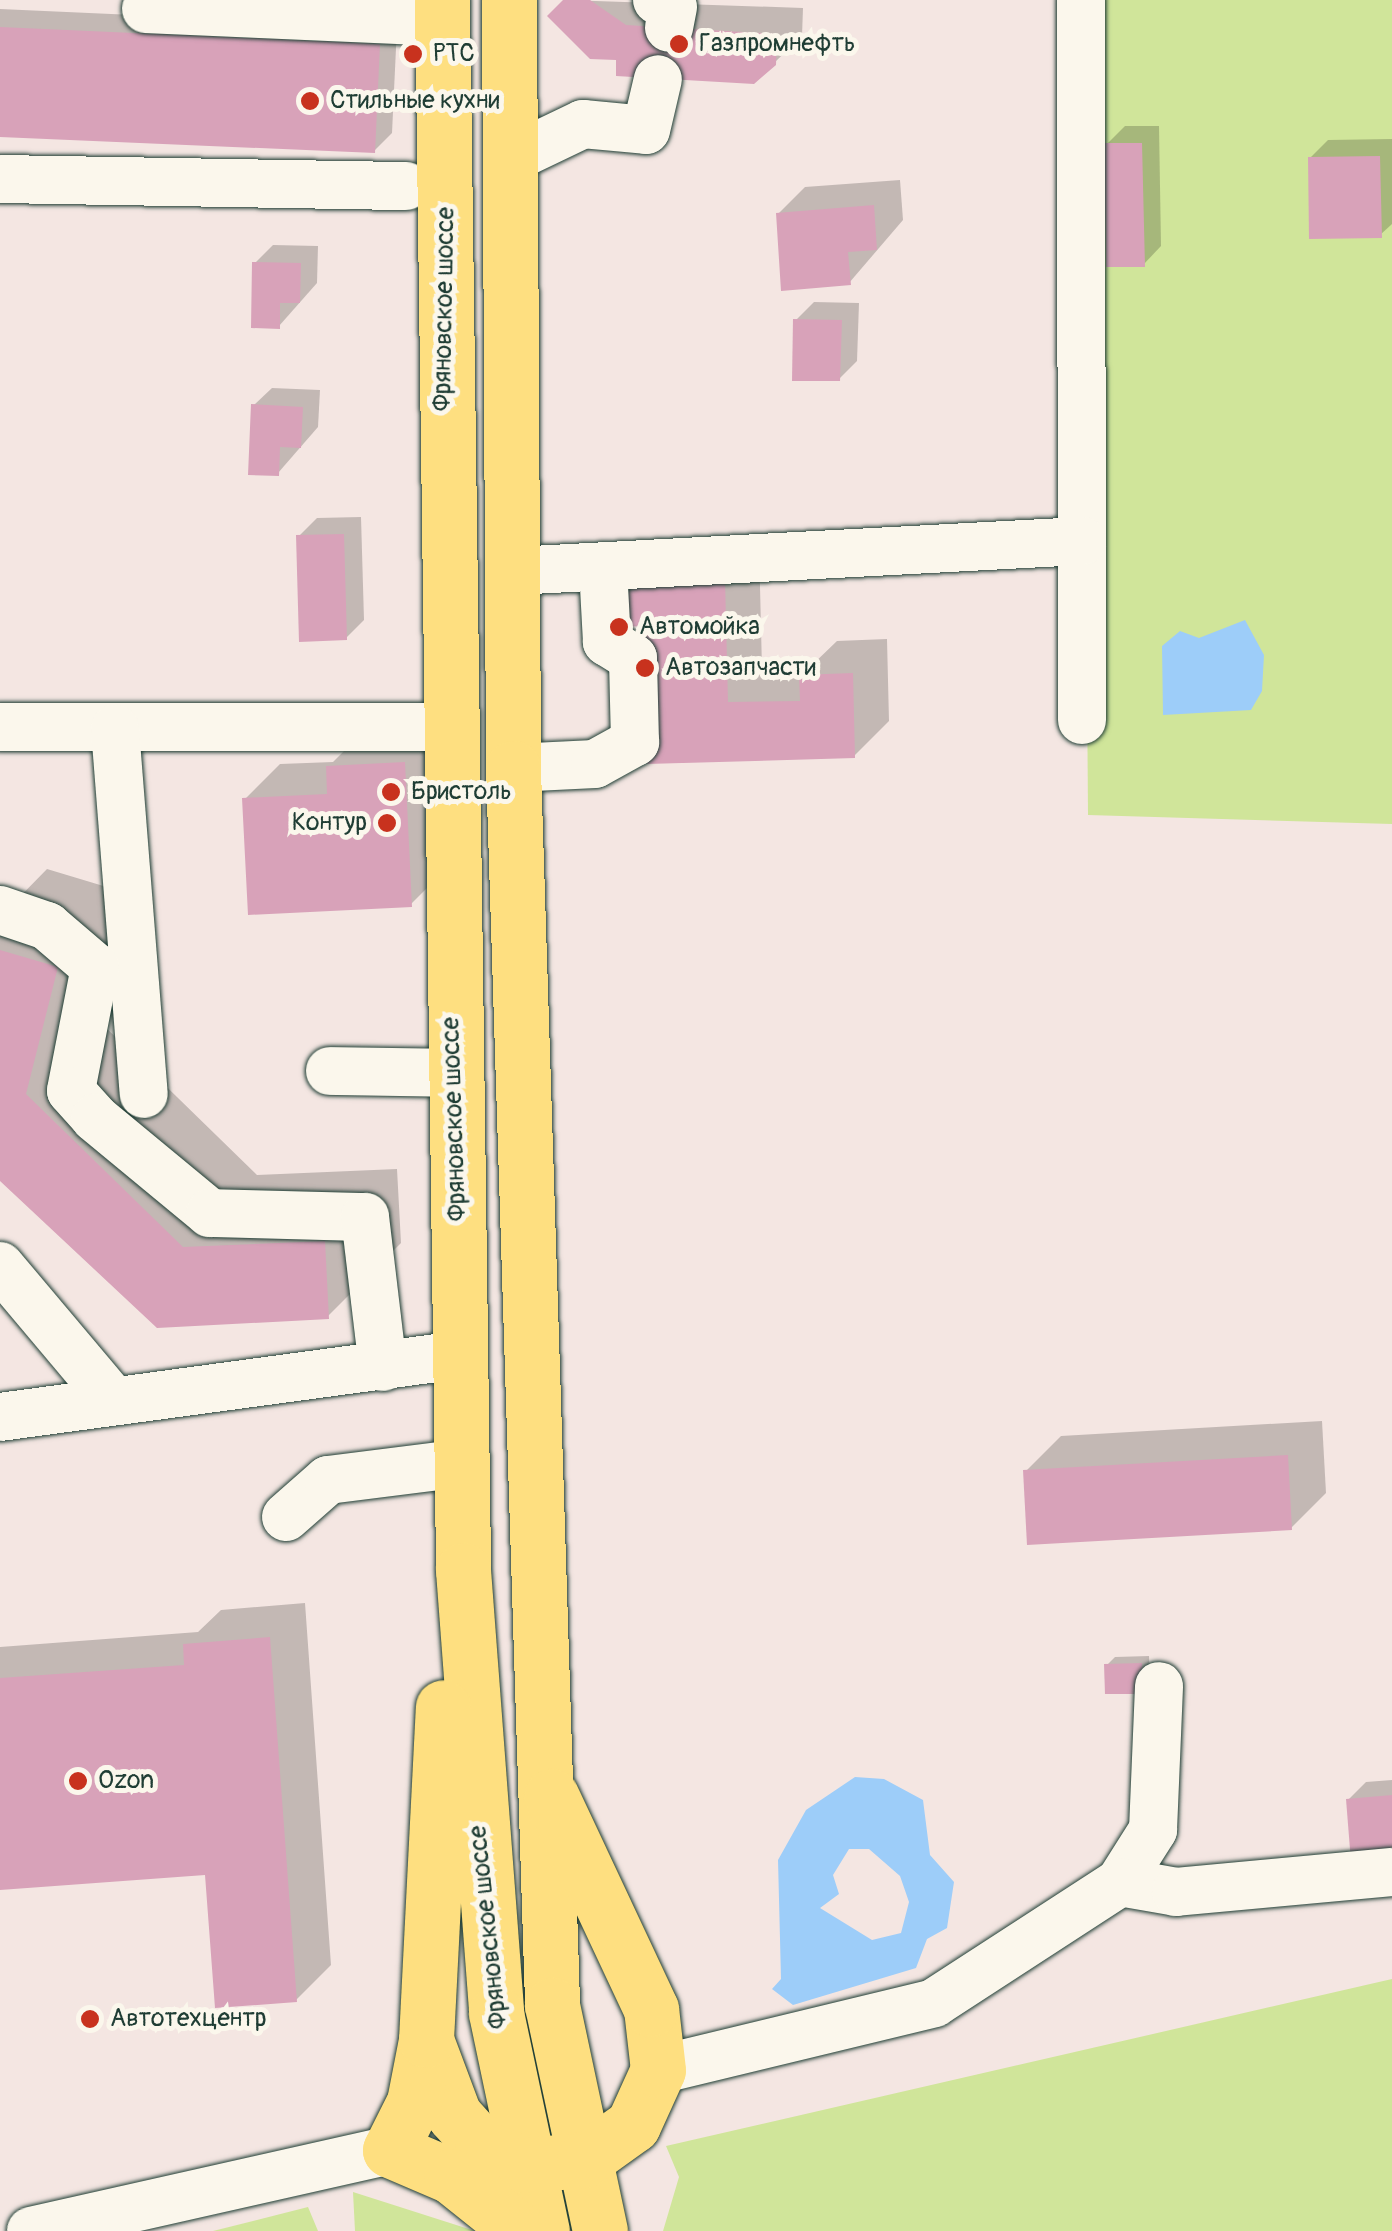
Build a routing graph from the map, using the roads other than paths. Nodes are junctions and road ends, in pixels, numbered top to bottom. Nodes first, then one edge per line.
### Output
1 (509, 0) edge
2 (1080, 0) edge
3 (146, 9) dead end
4 (442, 11) edge
5 (658, 79) dead end
6 (510, 159) junction
7 (0, 179) edge
8 (406, 186) dead end
9 (1082, 542) junction
10 (603, 569) junction
11 (513, 571) junction
12 (1082, 720) dead end
13 (0, 726) edge
14 (445, 727) junction
15 (115, 730) junction
16 (513, 768) junction
17 (0, 910) edge
18 (330, 1071) dead end
19 (454, 1072) junction
20 (144, 1094) dead end
21 (0, 1266) edge
22 (461, 1355) junction
23 (383, 1367) junction
24 (113, 1400) junction
25 (0, 1416) edge
26 (463, 1463) junction
27 (286, 1516) dead end
28 (463, 1570) junction
29 (1159, 1686) dead end
30 (544, 1781) junction
31 (1392, 1872) edge
32 (1120, 1882) junction
33 (426, 2040) junction
34 (658, 2070) junction
35 (390, 2150) junction
36 (584, 2160) junction
37 (524, 2166) junction
38 (31, 2231) edge
39 (520, 2231) edge
40 (542, 2231) edge
41 (600, 2231) edge

1 - 6 main road
2 - 9 street
3 - 4 street
4 - 14 main road, Фряновское шоссе
5 - 6 street
6 - 11 main road
7 - 8 street
9 - 10 street
9 - 12 street
10 - 11 street
10 - 16 street
11 - 16 main road
13 - 15 street
14 - 15 street
14 - 19 main road, Фряновское шоссе
15 - 20 street
16 - 30 main road
17 - 23 street
18 - 19 street
19 - 22 main road, Фряновское шоссе
21 - 24 street
22 - 23 street
22 - 26 main road, Фряновское шоссе
23 - 24 street
24 - 25 street
26 - 27 street
26 - 28 main road, Фряновское шоссе
28 - 33 main road
28 - 37 main road, Фряновское шоссе
29 - 32 street
30 - 34 main road
30 - 36 main road
31 - 32 street
32 - 34 street
33 - 35 main road
33 - 37 main road
34 - 36 main road
35 - 37 main road
35 - 38 street
35 - 39 main road
36 - 37 main road
36 - 41 main road
37 - 40 main road, Фряновское шоссе

